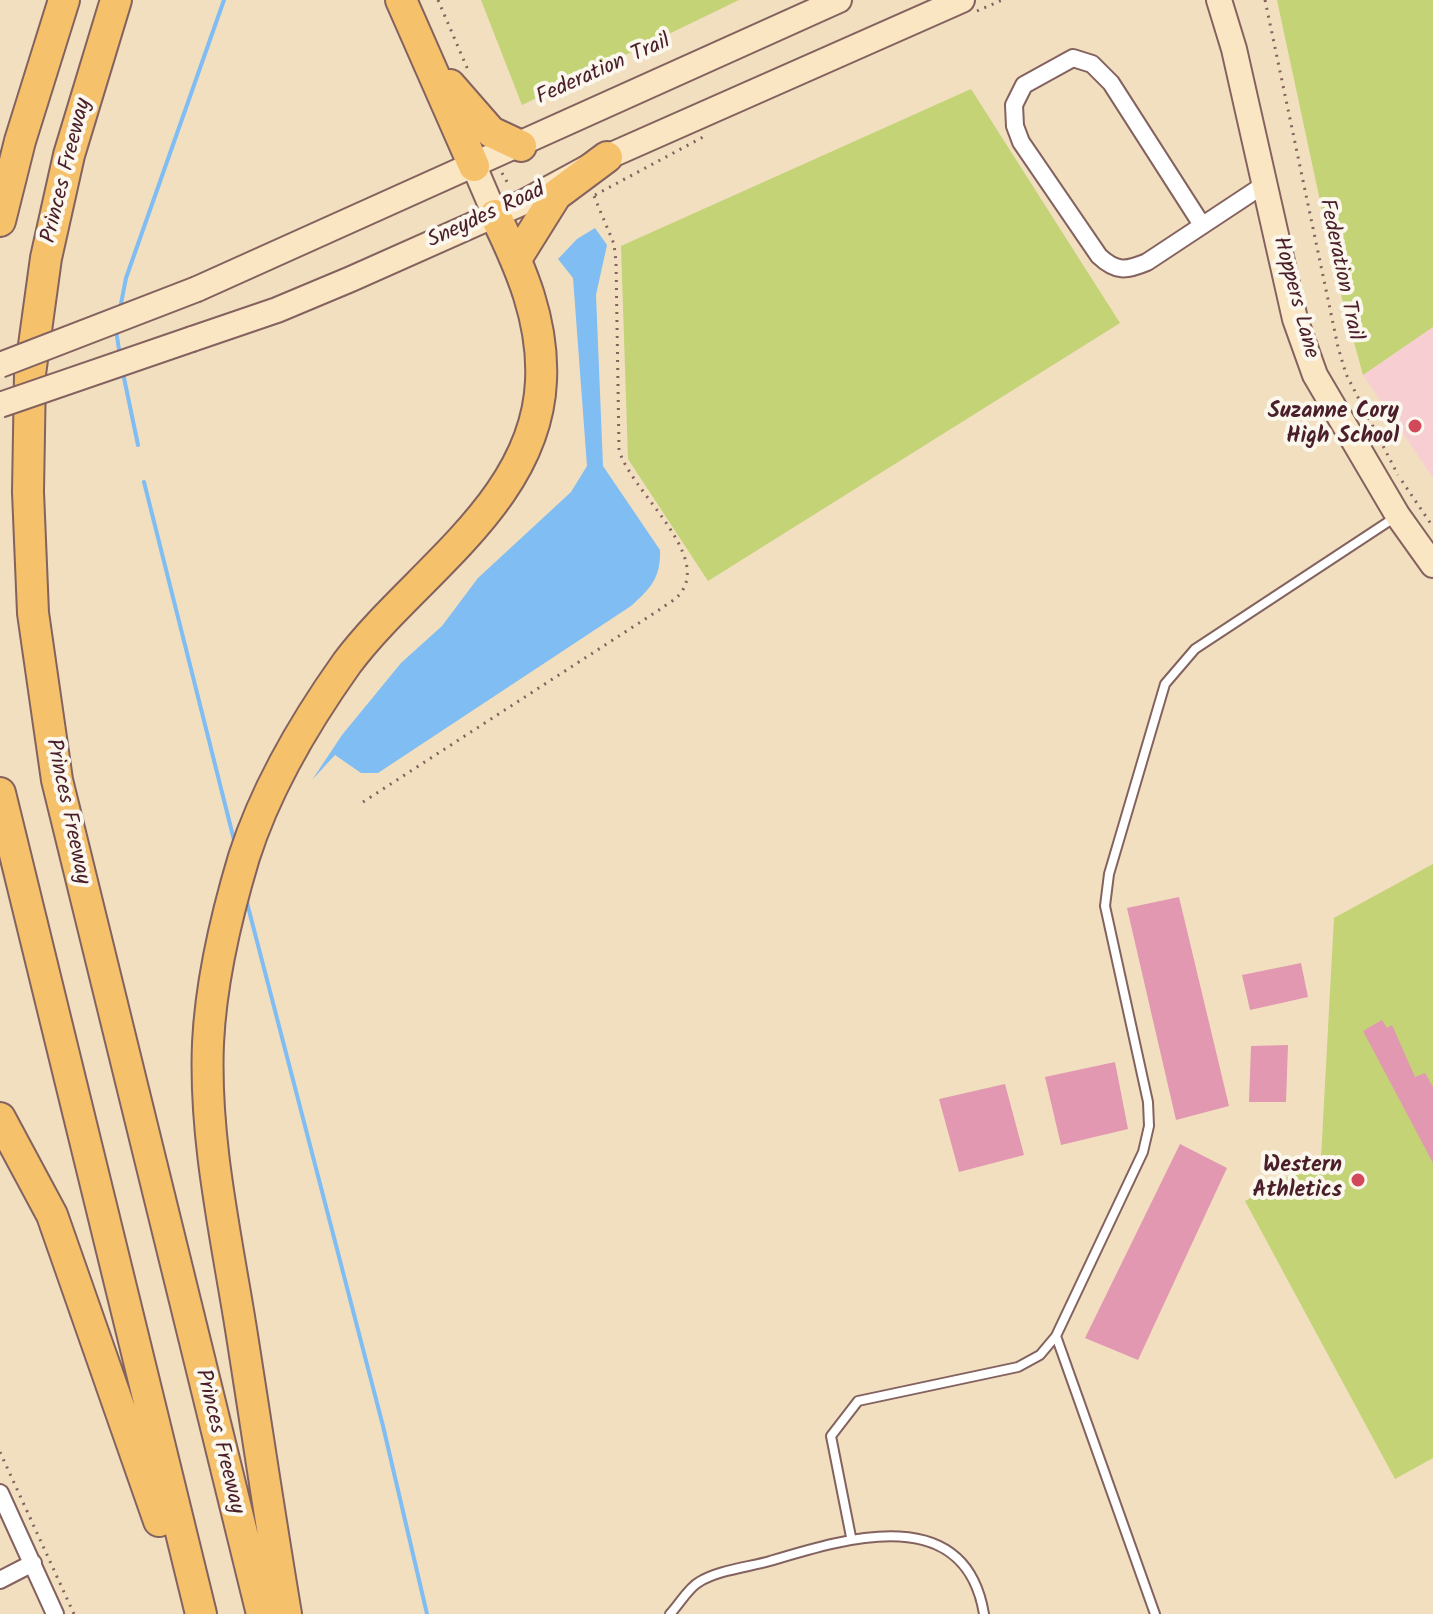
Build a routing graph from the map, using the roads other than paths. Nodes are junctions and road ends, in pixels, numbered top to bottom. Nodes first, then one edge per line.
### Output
1 (64, 0) edge
2 (116, 0) edge
3 (401, 0) edge
4 (839, 0) edge
5 (962, 0) edge
6 (1219, 0) edge
7 (1229, 0) edge
8 (417, 38) junction
9 (1234, 49) junction
10 (521, 146) junction
11 (607, 157) junction
12 (484, 163) junction
13 (1265, 184) junction
14 (506, 209) junction
15 (0, 221) edge
16 (1202, 225) junction
17 (516, 259) junction
18 (0, 365) edge
19 (0, 405) edge
20 (1398, 516) junction
21 (1433, 565) edge
22 (0, 793) edge
23 (0, 1118) edge
24 (1056, 1336) junction
25 (0, 1493) edge
26 (851, 1537) junction
27 (33, 1563) junction
28 (0, 1580) edge
29 (55, 1614) edge
30 (190, 1614) edge
31 (201, 1614) edge
32 (262, 1614) edge
33 (286, 1614) edge
34 (670, 1614) edge
35 (984, 1614) edge
36 (1155, 1614) edge

1 - 15 highway
2 - 32 highway, Princes Freeway
3 - 8 highway
4 - 10 main road
5 - 11 main road, Sneydes Road
6 - 9 main road, Hoppers Lane
7 - 9 main road, Hoppers Lane
8 - 10 highway
8 - 12 highway
9 - 13 main road, Hoppers Lane
10 - 12 main road
11 - 14 main road, Sneydes Road
11 - 17 highway
12 - 14 main road
12 - 18 main road, bridge
13 - 16 street
13 - 20 main road, Hoppers Lane
14 - 17 highway
14 - 19 main road, Sneydes Road, bridge
16 - 16 street
17 - 33 highway
20 - 21 main road, Hoppers Lane
20 - 24 lane
22 - 31 highway
23 - 30 highway
24 - 26 lane
24 - 36 lane
25 - 27 street
26 - 34 lane
26 - 35 lane
27 - 28 street
27 - 29 street

